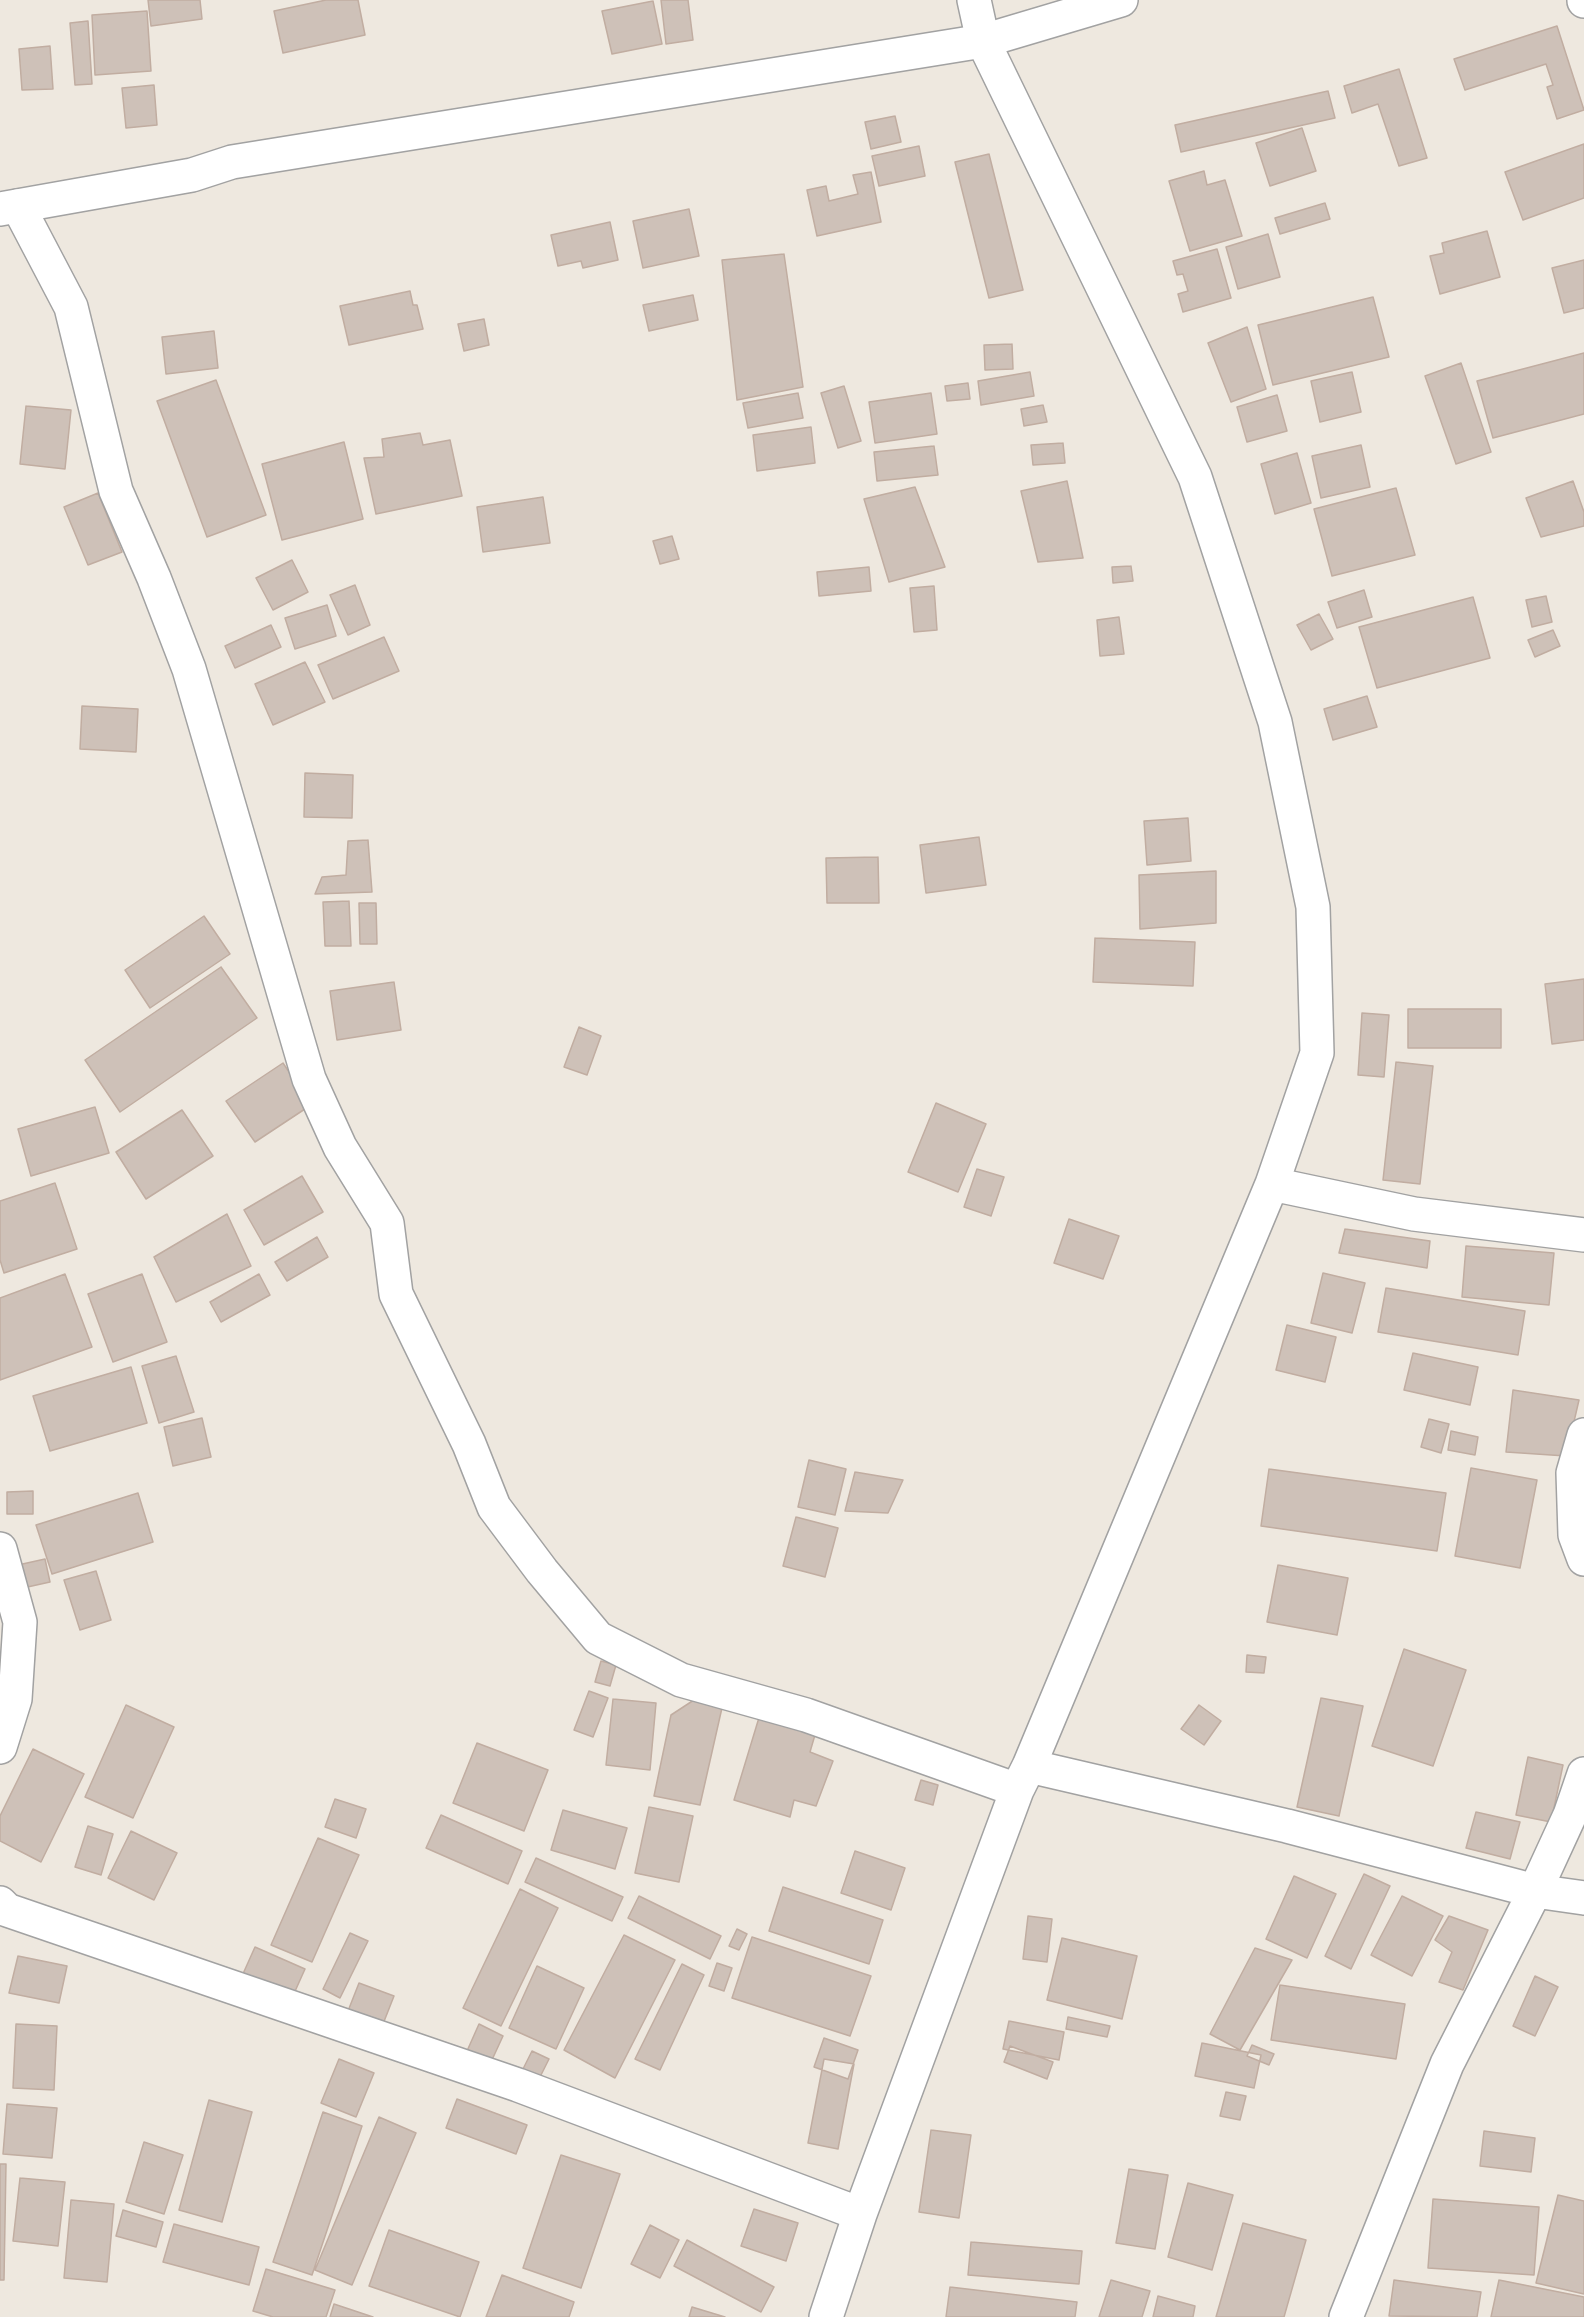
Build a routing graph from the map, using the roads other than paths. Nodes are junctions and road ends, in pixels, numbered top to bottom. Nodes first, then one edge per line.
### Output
1 (974, 0) edge
2 (1121, 0) edge
3 (983, 41) junction
4 (9, 208) edge
5 (1272, 1184) junction
6 (1584, 1235) edge
7 (1584, 1435) edge
8 (0, 1549) edge
9 (1584, 1559) edge
10 (0, 1747) edge
11 (1584, 1774) edge
12 (1023, 1778) junction
13 (1535, 1891) junction
14 (1584, 1898) edge
15 (0, 1904) edge
16 (860, 2214) junction
17 (826, 2317) edge
18 (1346, 2317) edge

1 - 3 street
2 - 3 street
3 - 4 street
3 - 5 street
4 - 12 street
5 - 6 street
5 - 12 street
7 - 9 street
8 - 10 street
11 - 13 street
12 - 13 street
12 - 16 street
13 - 14 street
13 - 18 street
15 - 16 street
16 - 17 street

